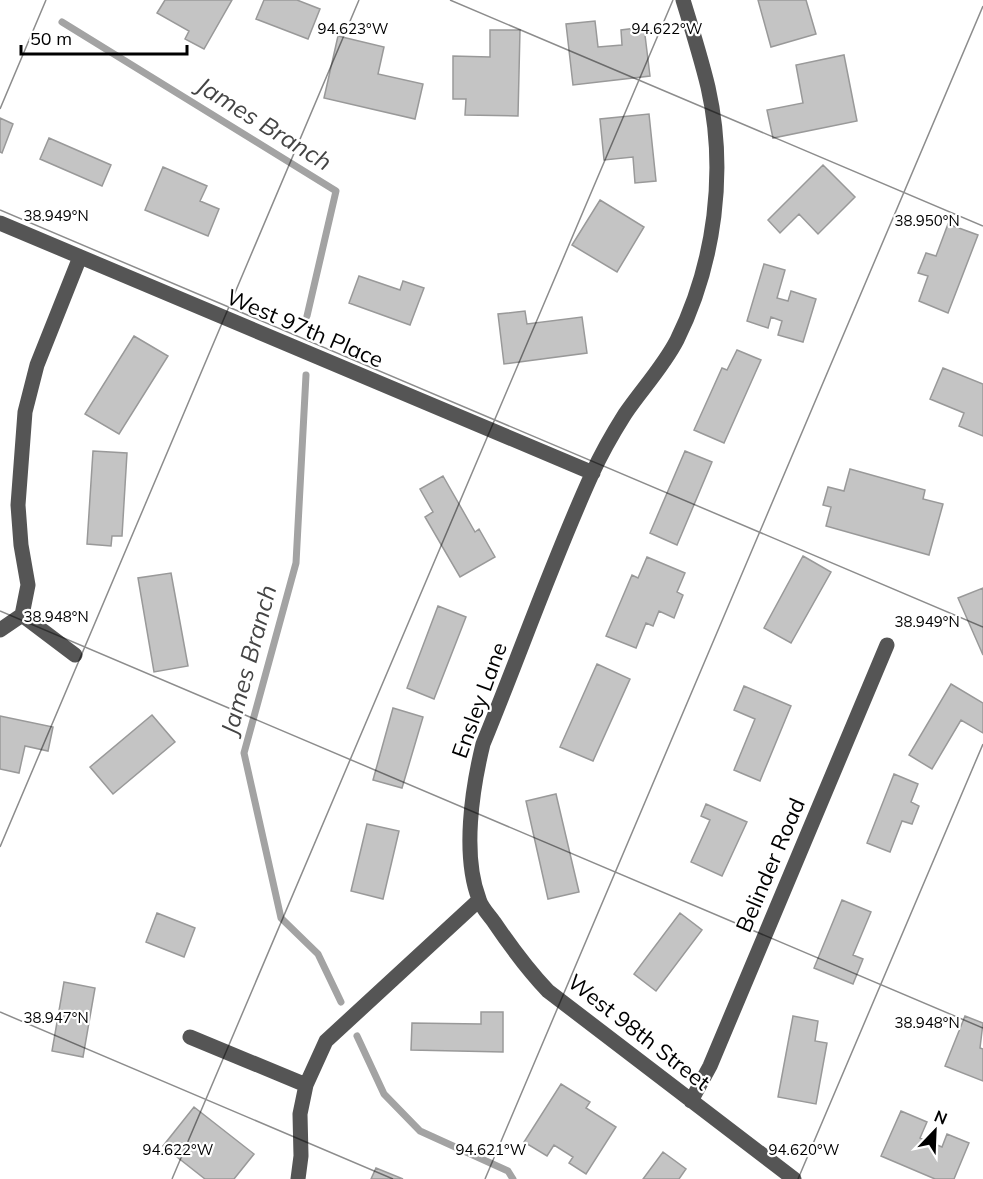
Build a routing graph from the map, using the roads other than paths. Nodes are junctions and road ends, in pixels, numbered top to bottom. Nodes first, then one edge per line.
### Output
1 (683, 0) edge
2 (0, 223) edge
3 (80, 257) junction
4 (593, 473) junction
5 (22, 615) junction
6 (0, 630) edge
7 (887, 645) dead end
8 (75, 655) dead end
9 (479, 900) junction
10 (190, 1037) dead end
11 (306, 1085) junction
12 (691, 1101) junction
13 (298, 1179) edge
14 (794, 1179) edge

1 - 4 street, Ensley Lane
2 - 3 street, West 97th Place
3 - 4 street, West 97th Place
3 - 5 street
4 - 9 street, Ensley Lane
5 - 6 street
5 - 8 street
7 - 12 street, Belinder Road
9 - 11 street
9 - 12 street, West 98th Street
10 - 11 street
11 - 13 street
12 - 14 street, West 98th Street

